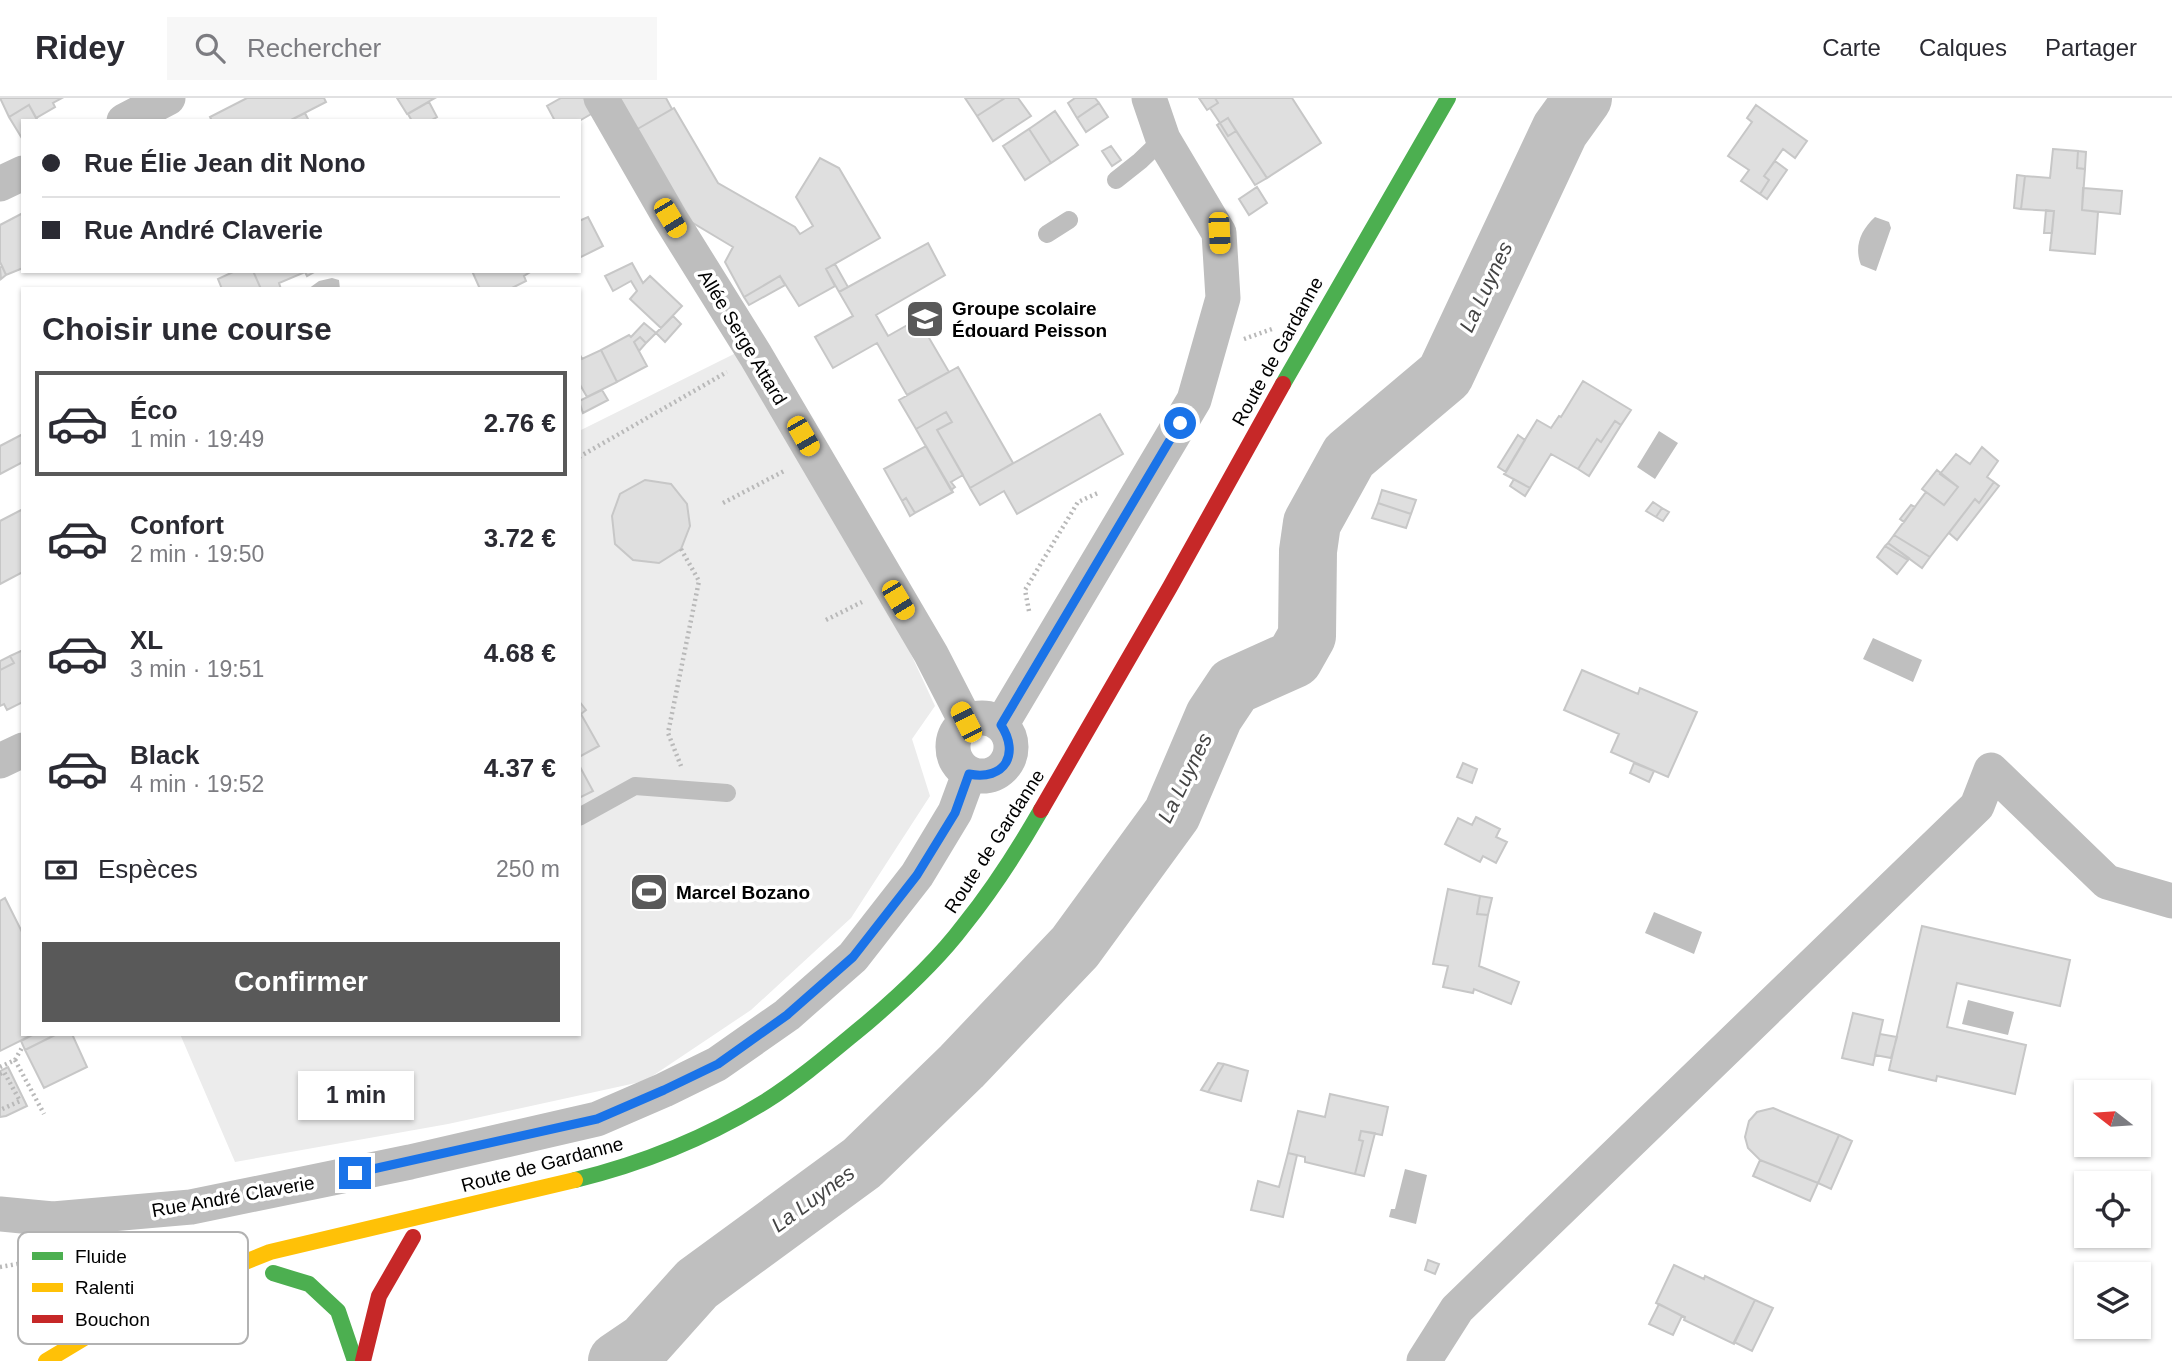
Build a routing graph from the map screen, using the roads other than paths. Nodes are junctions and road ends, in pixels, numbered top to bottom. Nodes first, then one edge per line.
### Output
1 (168, 98) edge
2 (601, 98) edge
3 (1149, 98) edge
4 (1448, 98) edge
5 (128, 119) edge
6 (1163, 139) junction
7 (21, 174) edge
8 (1116, 180) dead end
9 (0, 184) edge
10 (1069, 220) dead end
11 (1047, 234) dead end
12 (966, 722) junction
13 (1001, 725) junction
14 (21, 751) edge
15 (0, 761) edge
16 (969, 774) junction
17 (727, 793) dead end
18 (581, 816) edge
19 (2172, 901) edge
20 (0, 1214) edge
21 (53, 1219) junction
22 (0, 1234) edge
23 (387, 1243) dead end
24 (248, 1261) edge
25 (299, 1266) dead end
26 (74, 1344) edge
27 (46, 1361) edge
28 (355, 1361) edge
29 (363, 1361) edge
30 (1424, 1361) edge

1 - 5 street
2 - 12 street, Allée Serge Attard
3 - 6 street
4 - 24 main road, Route de Gardanne
6 - 8 lane
6 - 13 street
7 - 9 street
10 - 11 lane
12 - 13 street
12 - 16 street
13 - 16 street
14 - 15 street
16 - 21 street, Rue André Claverie
17 - 18 lane
19 - 30 street
20 - 21 street, Rue André Claverie
21 - 22 street, Rue André Claverie
23 - 29 main road
25 - 28 main road
26 - 27 main road, Route de Gardanne

